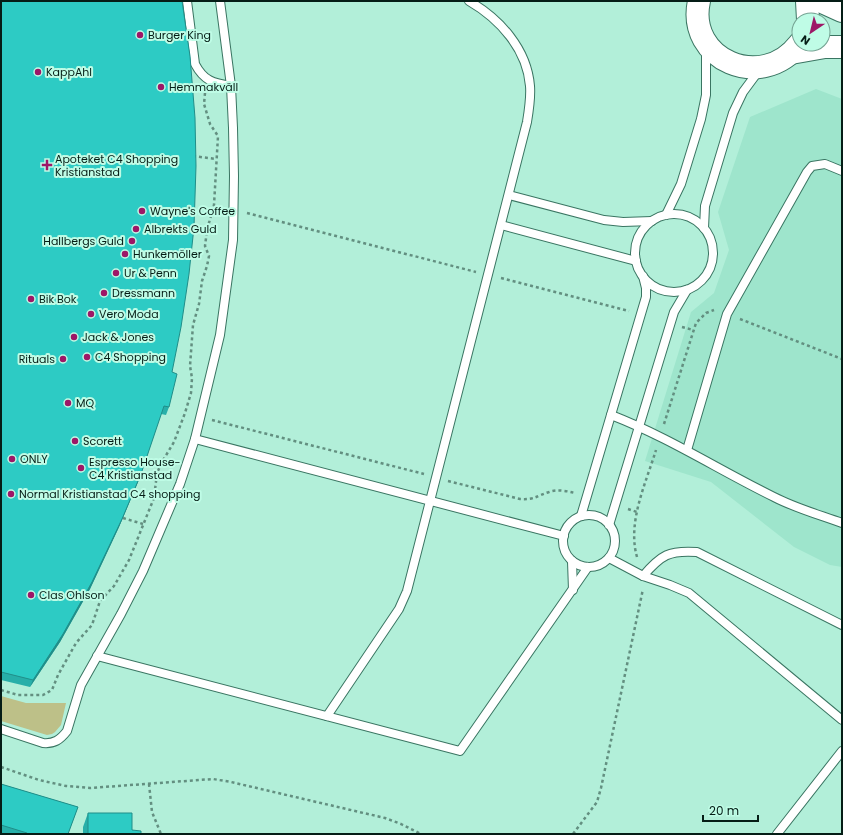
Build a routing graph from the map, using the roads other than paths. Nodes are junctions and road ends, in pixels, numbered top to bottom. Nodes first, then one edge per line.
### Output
1 (187, 1) edge
2 (220, 1) edge
3 (469, 1) edge
4 (807, 1) edge
5 (820, 1) edge
6 (693, 5) edge
7 (842, 11) edge
8 (809, 12) edge
9 (706, 42) junction
10 (842, 46) edge
11 (831, 47) edge
12 (791, 52) edge
13 (762, 68) junction
14 (231, 86) junction
15 (842, 171) edge
16 (509, 195) junction
17 (666, 215) junction
18 (653, 221) junction
19 (501, 225) junction
20 (704, 228) junction
21 (636, 261) junction
22 (643, 276) junction
23 (687, 290) junction
24 (611, 415) junction
25 (639, 426) junction
26 (194, 439) junction
27 (687, 450) junction
28 (431, 500) junction
29 (582, 516) junction
30 (842, 523) edge
31 (609, 525) junction
32 (564, 536) junction
33 (609, 558) junction
34 (572, 561) junction
35 (588, 567) junction
36 (643, 576) junction
37 (573, 590) junction
38 (842, 625) edge
39 (97, 656) junction
40 (327, 716) junction
41 (842, 720) edge
42 (1, 729) edge
43 (842, 751) edge
44 (777, 834) edge

1 - 14 lane
2 - 14 lane
3 - 16 lane
4 - 8 main road
5 - 7 main road
6 - 9 main road
9 - 13 main road
9 - 17 lane
10 - 11 main road
12 - 13 main road
13 - 20 lane
14 - 26 lane
15 - 27 lane
16 - 18 lane
16 - 19 lane
17 - 18 lane
17 - 20 lane
18 - 21 lane
19 - 21 lane
19 - 28 lane
20 - 23 lane
21 - 22 lane
22 - 23 lane
22 - 24 lane
23 - 25 lane
24 - 25 lane
24 - 29 lane
25 - 27 lane
25 - 31 lane
26 - 28 lane
26 - 39 lane
27 - 30 lane
28 - 32 lane
28 - 40 lane
29 - 31 lane
29 - 32 lane
31 - 33 lane
32 - 34 lane
33 - 35 lane
33 - 36 lane
34 - 35 lane
34 - 37 lane
35 - 37 lane
36 - 38 lane
36 - 41 lane
37 - 40 lane
39 - 40 lane
39 - 42 lane
43 - 44 lane

